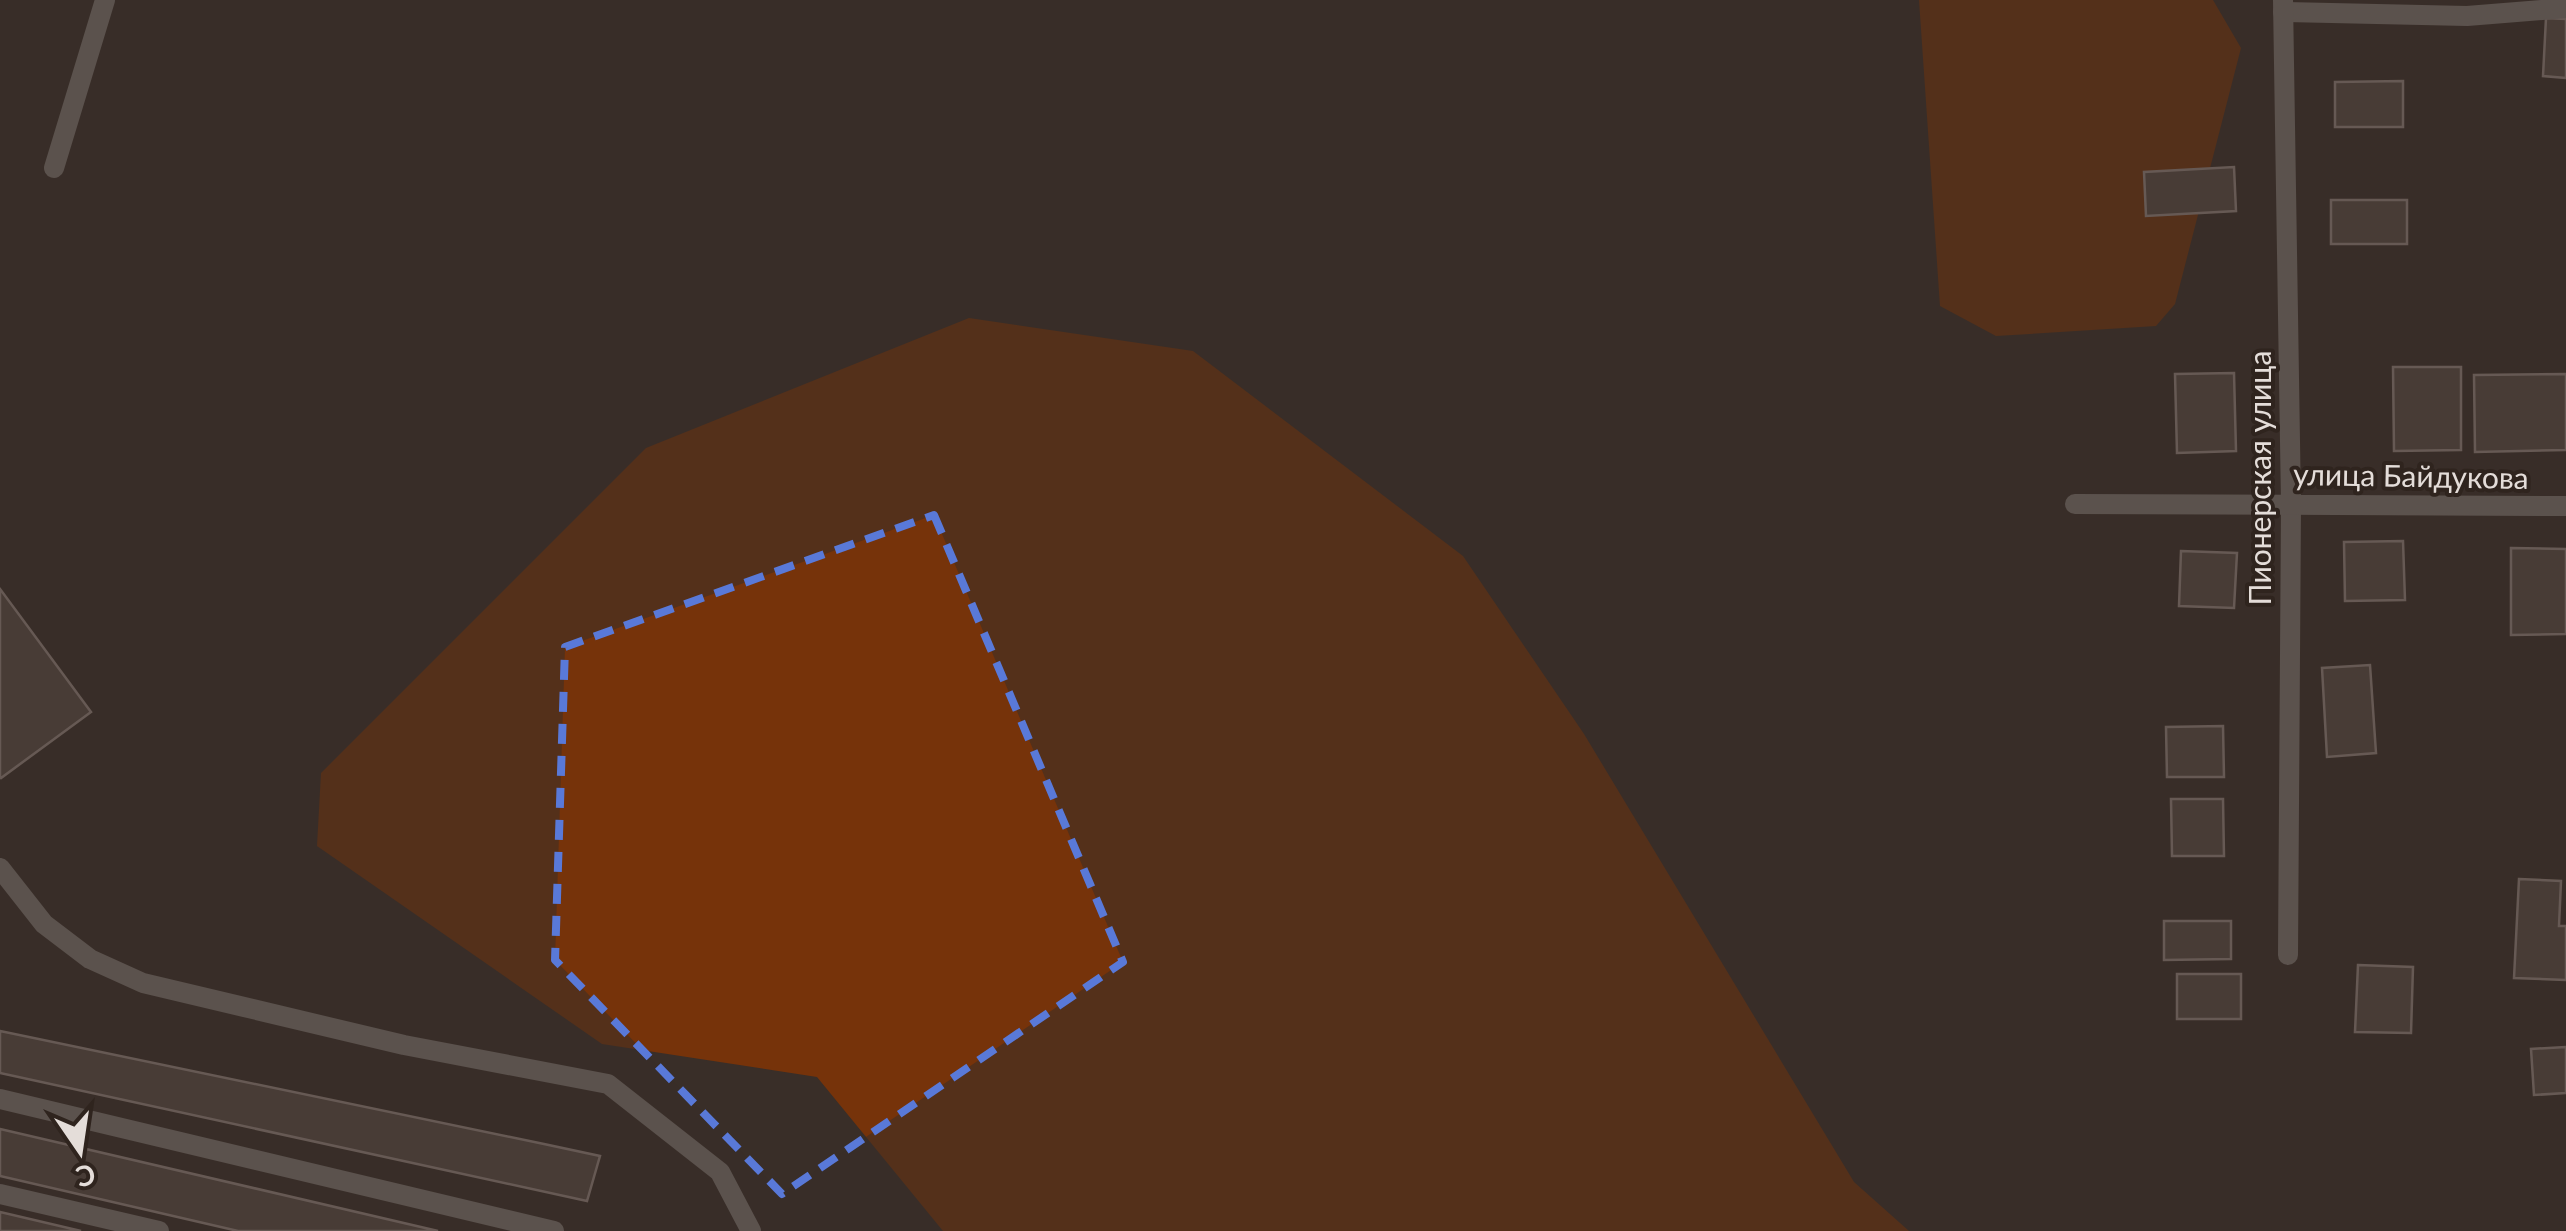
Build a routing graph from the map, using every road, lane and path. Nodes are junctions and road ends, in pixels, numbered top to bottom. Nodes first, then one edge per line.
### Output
1 (105, 0) edge
2 (2283, 6) edge
3 (2566, 8) edge
4 (54, 168) dead end
5 (2074, 504) dead end
6 (2290, 504) junction
7 (2566, 506) edge
8 (0, 868) edge
9 (2288, 956) dead end
10 (0, 1099) edge
11 (0, 1194) edge
12 (159, 1231) edge
13 (554, 1231) edge
14 (751, 1231) edge

1 - 4 street
2 - 3 street
2 - 6 street, Пионерская улица
5 - 6 street, улица Байдукова
6 - 7 street, улица Байдукова
6 - 9 street, Пионерская улица
8 - 14 street
10 - 13 street
11 - 12 street

